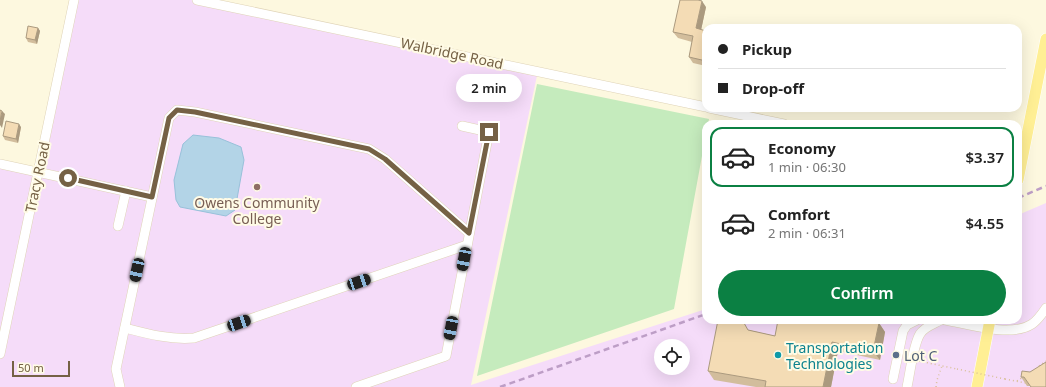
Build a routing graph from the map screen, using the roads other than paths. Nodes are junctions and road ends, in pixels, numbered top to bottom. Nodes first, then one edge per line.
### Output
1 (74, 0) edge
2 (197, 0) edge
3 (1046, 39) edge
4 (702, 106) edge
5 (743, 112) edge
6 (770, 120) edge
7 (462, 126) dead end
8 (1022, 156) edge
9 (0, 164) edge
10 (38, 172) junction
11 (126, 191) junction
12 (152, 197) junction
13 (118, 226) dead end
14 (469, 233) junction
15 (467, 245) junction
16 (1046, 308) edge
17 (4, 318) edge
18 (909, 324) edge
19 (934, 324) edge
20 (989, 324) edge
21 (125, 328) junction
22 (0, 354) edge
23 (893, 378) dead end
24 (908, 384) edge
25 (120, 387) edge
26 (356, 387) edge
27 (977, 387) edge

1 - 10 street, Tracy Road
2 - 4 street, Walbridge Road
3 - 8 main road
5 - 6 street
7 - 14 street
9 - 10 street
10 - 11 street
10 - 17 street, Tracy Road
11 - 12 street
11 - 13 street
12 - 14 street
12 - 21 street
14 - 15 street
15 - 21 street
15 - 26 street
16 - 20 street
17 - 22 street, Tracy Road
18 - 23 street
19 - 24 street
20 - 27 main road
21 - 25 street

